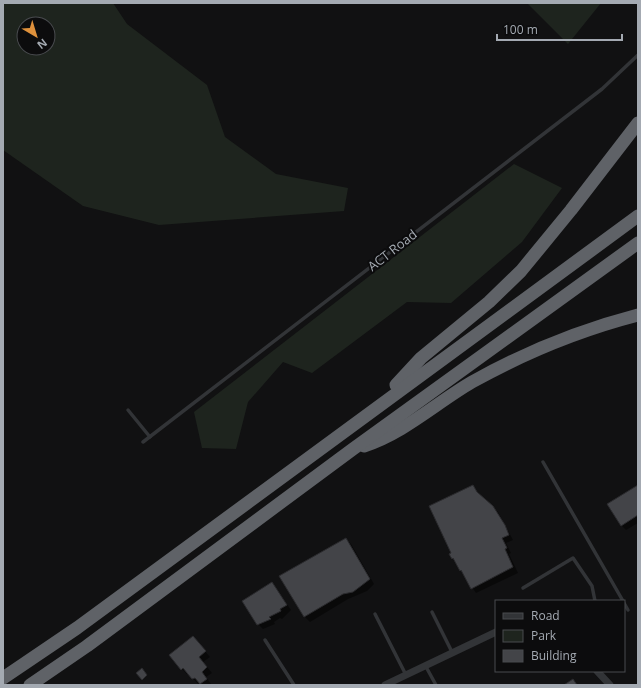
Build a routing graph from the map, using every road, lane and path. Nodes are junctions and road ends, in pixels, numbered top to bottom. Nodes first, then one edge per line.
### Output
1 (638, 55) edge
2 (638, 123) edge
3 (638, 216) edge
4 (638, 243) edge
5 (638, 315) edge
6 (374, 409) junction
7 (128, 410) dead end
8 (150, 437) junction
9 (143, 442) dead end
10 (353, 449) junction
11 (543, 462) dead end
12 (523, 588) dead end
13 (595, 600) edge
14 (622, 600) edge
15 (625, 605) edge
16 (628, 610) dead end
17 (432, 612) dead end
18 (375, 614) dead end
19 (495, 632) edge
20 (265, 640) dead end
21 (452, 652) junction
22 (425, 665) junction
23 (598, 672) edge
24 (406, 675) junction
25 (3, 678) edge
26 (30, 685) edge
27 (294, 685) edge
28 (385, 685) edge
29 (436, 685) edge
30 (610, 685) edge

1 - 8 lane, ACT Road
2 - 6 highway
3 - 6 highway
4 - 10 highway
5 - 10 highway
6 - 25 highway
7 - 8 lane
8 - 9 lane, ACT Road
10 - 26 highway
11 - 14 lane
12 - 13 lane
15 - 16 lane
17 - 21 lane
18 - 24 lane
19 - 21 street
20 - 27 lane
21 - 22 street
22 - 24 street
22 - 29 lane
23 - 30 street
24 - 28 street

